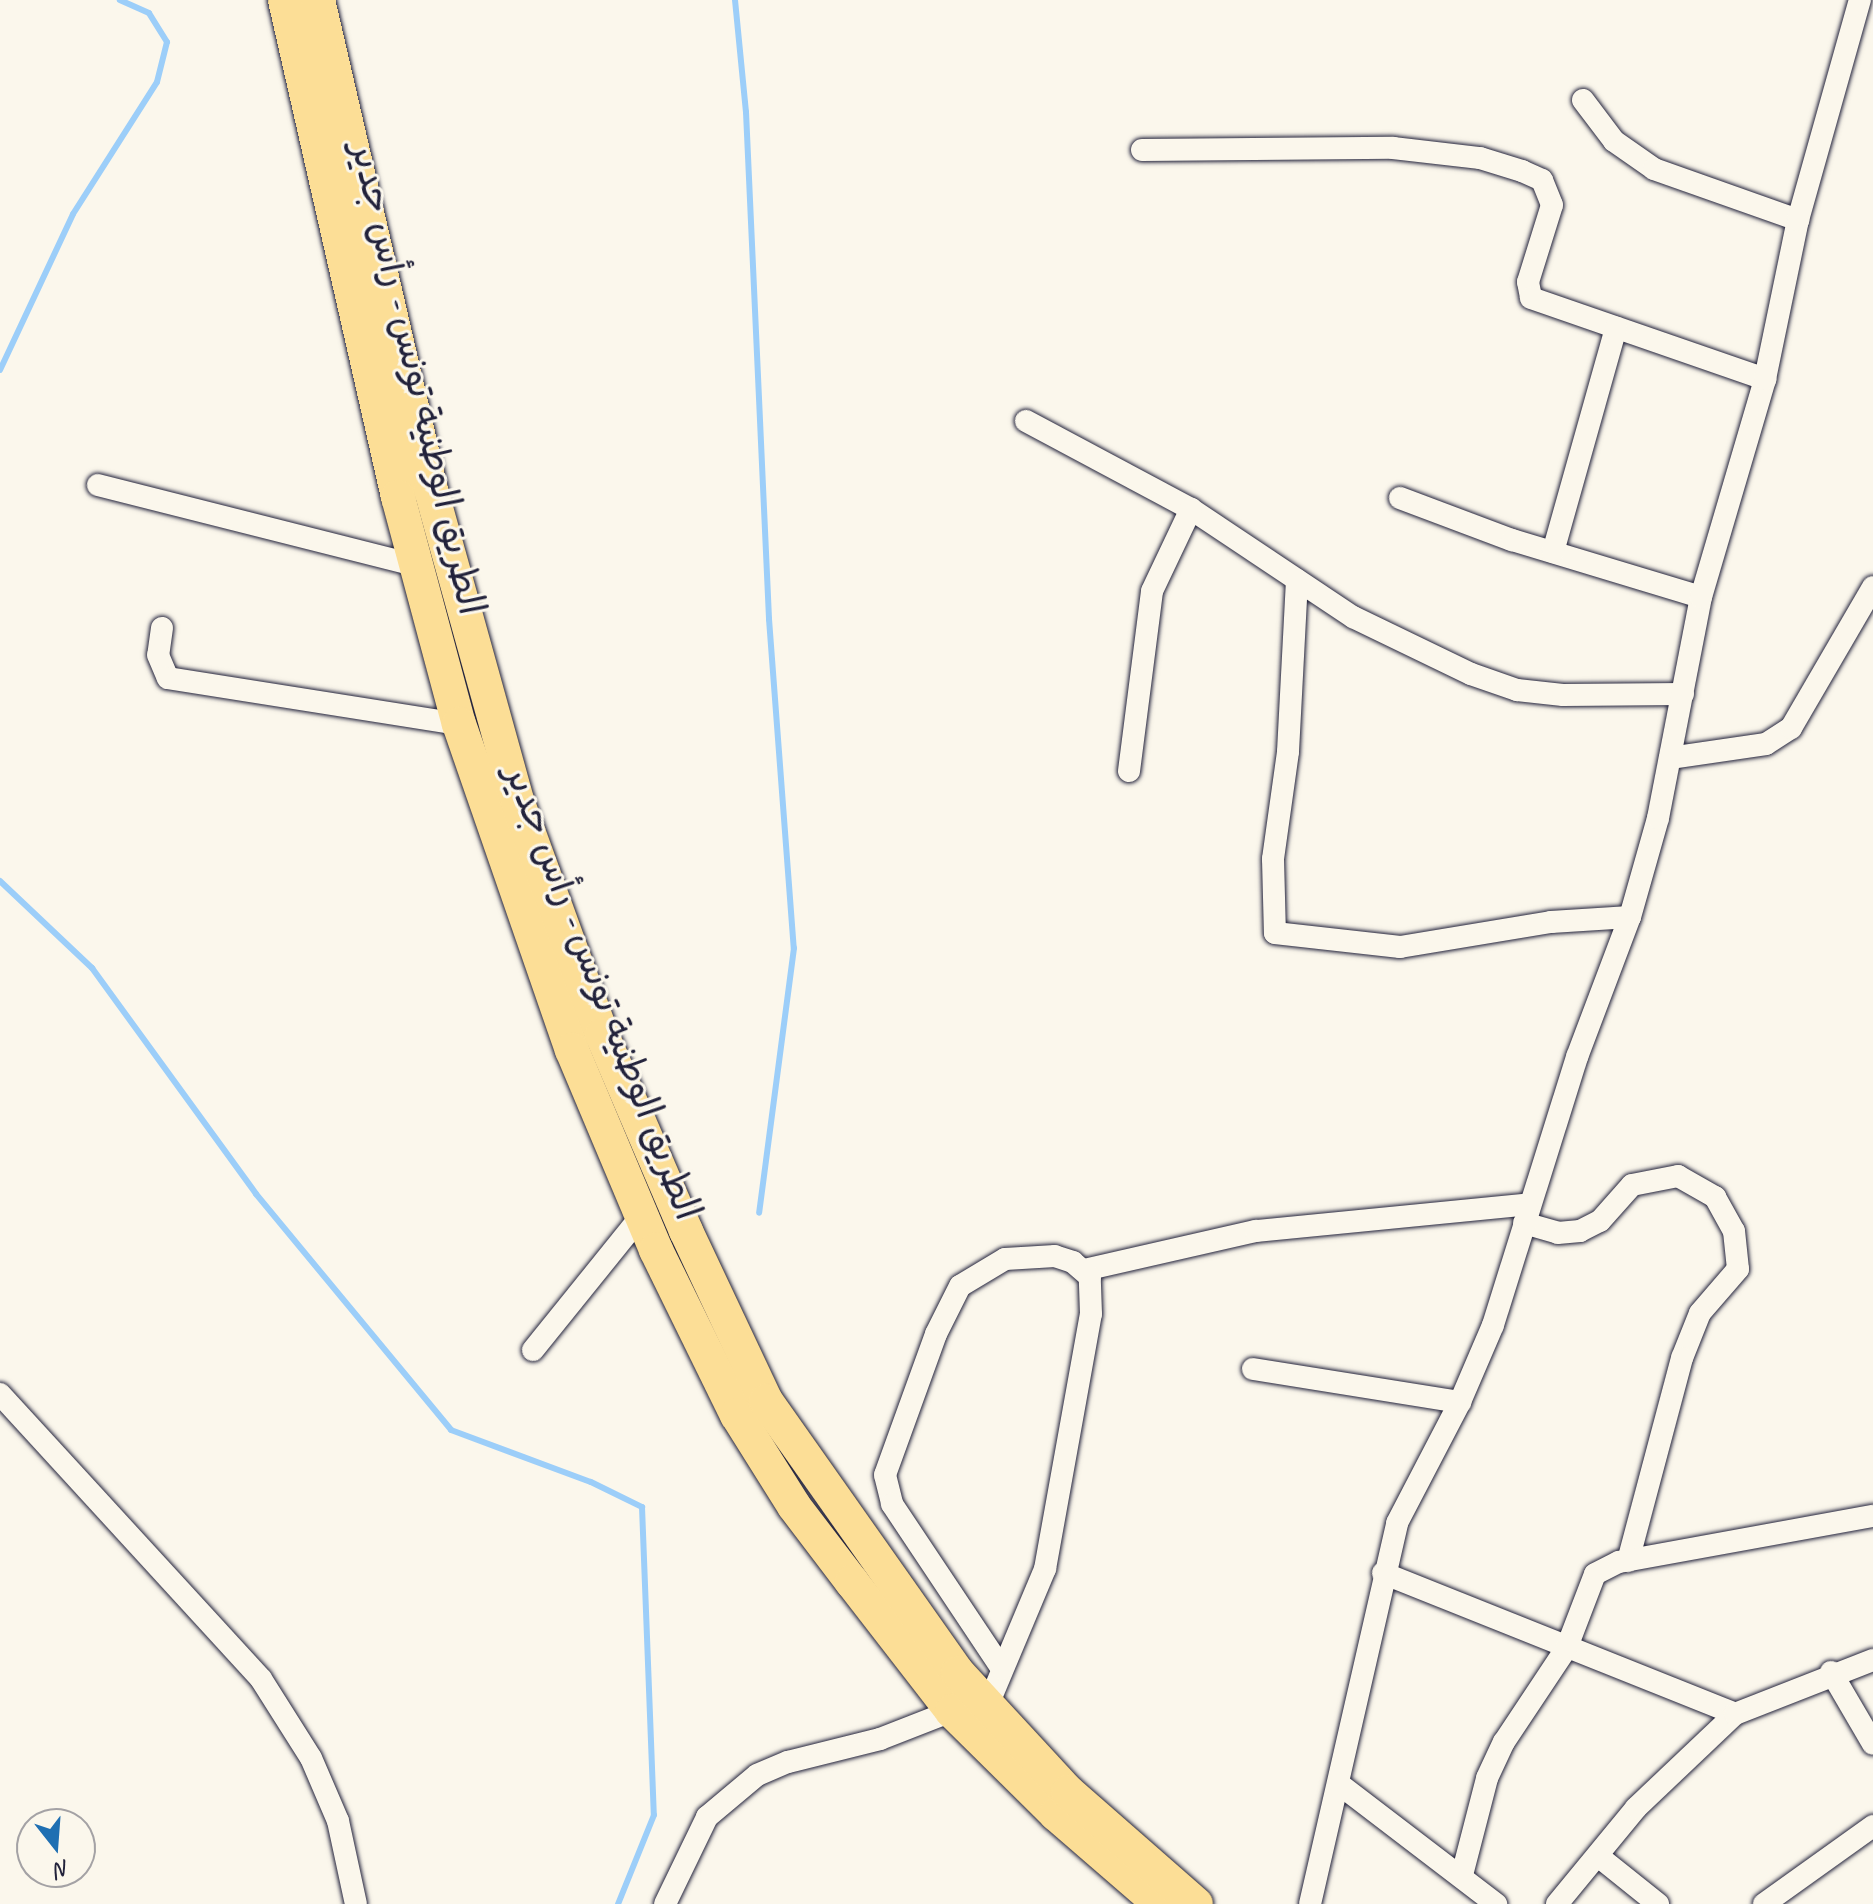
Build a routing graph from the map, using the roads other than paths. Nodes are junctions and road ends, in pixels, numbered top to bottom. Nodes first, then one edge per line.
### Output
1 (285, 0) edge
2 (318, 0) edge
3 (1864, 9) edge
4 (1583, 100) dead end
5 (1142, 150) dead end
6 (1798, 220) junction
7 (1616, 328) junction
8 (1765, 379) junction
9 (1026, 421) dead end
10 (98, 485) dead end
11 (431, 490) junction
12 (398, 497) junction
13 (1400, 498) dead end
14 (1191, 509) junction
15 (1553, 552) junction
16 (417, 566) junction
17 (1297, 580) junction
18 (1873, 587) edge
19 (1701, 597) junction
20 (1863, 623) edge
21 (162, 628) dead end
22 (1683, 694) junction
23 (459, 724) junction
24 (1670, 758) junction
25 (1129, 771) dead end
26 (1630, 917) junction
27 (1527, 1213) junction
28 (641, 1216) junction
29 (1084, 1270) junction
30 (533, 1350) dead end
31 (1253, 1369) dead end
32 (0, 1394) edge
33 (1460, 1402) junction
34 (1873, 1516) edge
35 (1628, 1561) junction
36 (1383, 1573) junction
37 (1567, 1647) junction
38 (1873, 1660) edge
39 (1002, 1669) junction
40 (1831, 1672) junction
41 (987, 1707) junction
42 (952, 1711) junction
43 (1735, 1714) junction
44 (1873, 1744) edge
45 (1339, 1784) junction
46 (1873, 1826) edge
47 (1598, 1856) junction
48 (1462, 1875) junction
49 (356, 1904) edge
50 (665, 1904) edge
51 (1160, 1904) edge
52 (1196, 1904) edge
53 (1310, 1904) edge
54 (1496, 1904) edge
55 (1557, 1904) edge
56 (1658, 1904) edge
57 (1764, 1904) edge

1 - 12 main road, الطريق الوطنية تونس - رأس جدير
2 - 11 main road, الطريق الوطنية تونس - رأس جدير
3 - 6 street
4 - 6 street
5 - 7 street
6 - 8 street
7 - 8 street
7 - 15 street
8 - 19 street
9 - 14 street
10 - 16 street
11 - 12 main road
11 - 41 main road, الطريق الوطنية تونس - رأس جدير
12 - 16 main road, الطريق الوطنية تونس - رأس جدير
13 - 15 street
14 - 17 street
14 - 25 street
15 - 19 street
16 - 23 main road, الطريق الوطنية تونس - رأس جدير
17 - 22 street
17 - 26 street
18 - 20 street
19 - 22 street
20 - 24 street
21 - 23 street
22 - 24 street
23 - 28 main road, الطريق الوطنية تونس - رأس جدير
24 - 26 street
26 - 27 street
27 - 29 street
27 - 33 street
27 - 35 street
28 - 30 street
28 - 42 main road, الطريق الوطنية تونس - رأس جدير
29 - 39 street
29 - 39 street
31 - 33 street
32 - 49 street
33 - 36 street
34 - 35 street
35 - 37 street
36 - 37 street
36 - 45 street
37 - 43 street
37 - 48 street
38 - 40 street
39 - 41 street
40 - 43 street
40 - 44 street
41 - 52 main road, الطريق الوطنية تونس - رأس جدير
42 - 50 street
42 - 51 main road, الطريق الوطنية تونس - رأس جدير
43 - 47 street
45 - 48 street
45 - 53 street
46 - 57 street
47 - 55 street
47 - 56 street
48 - 54 street

